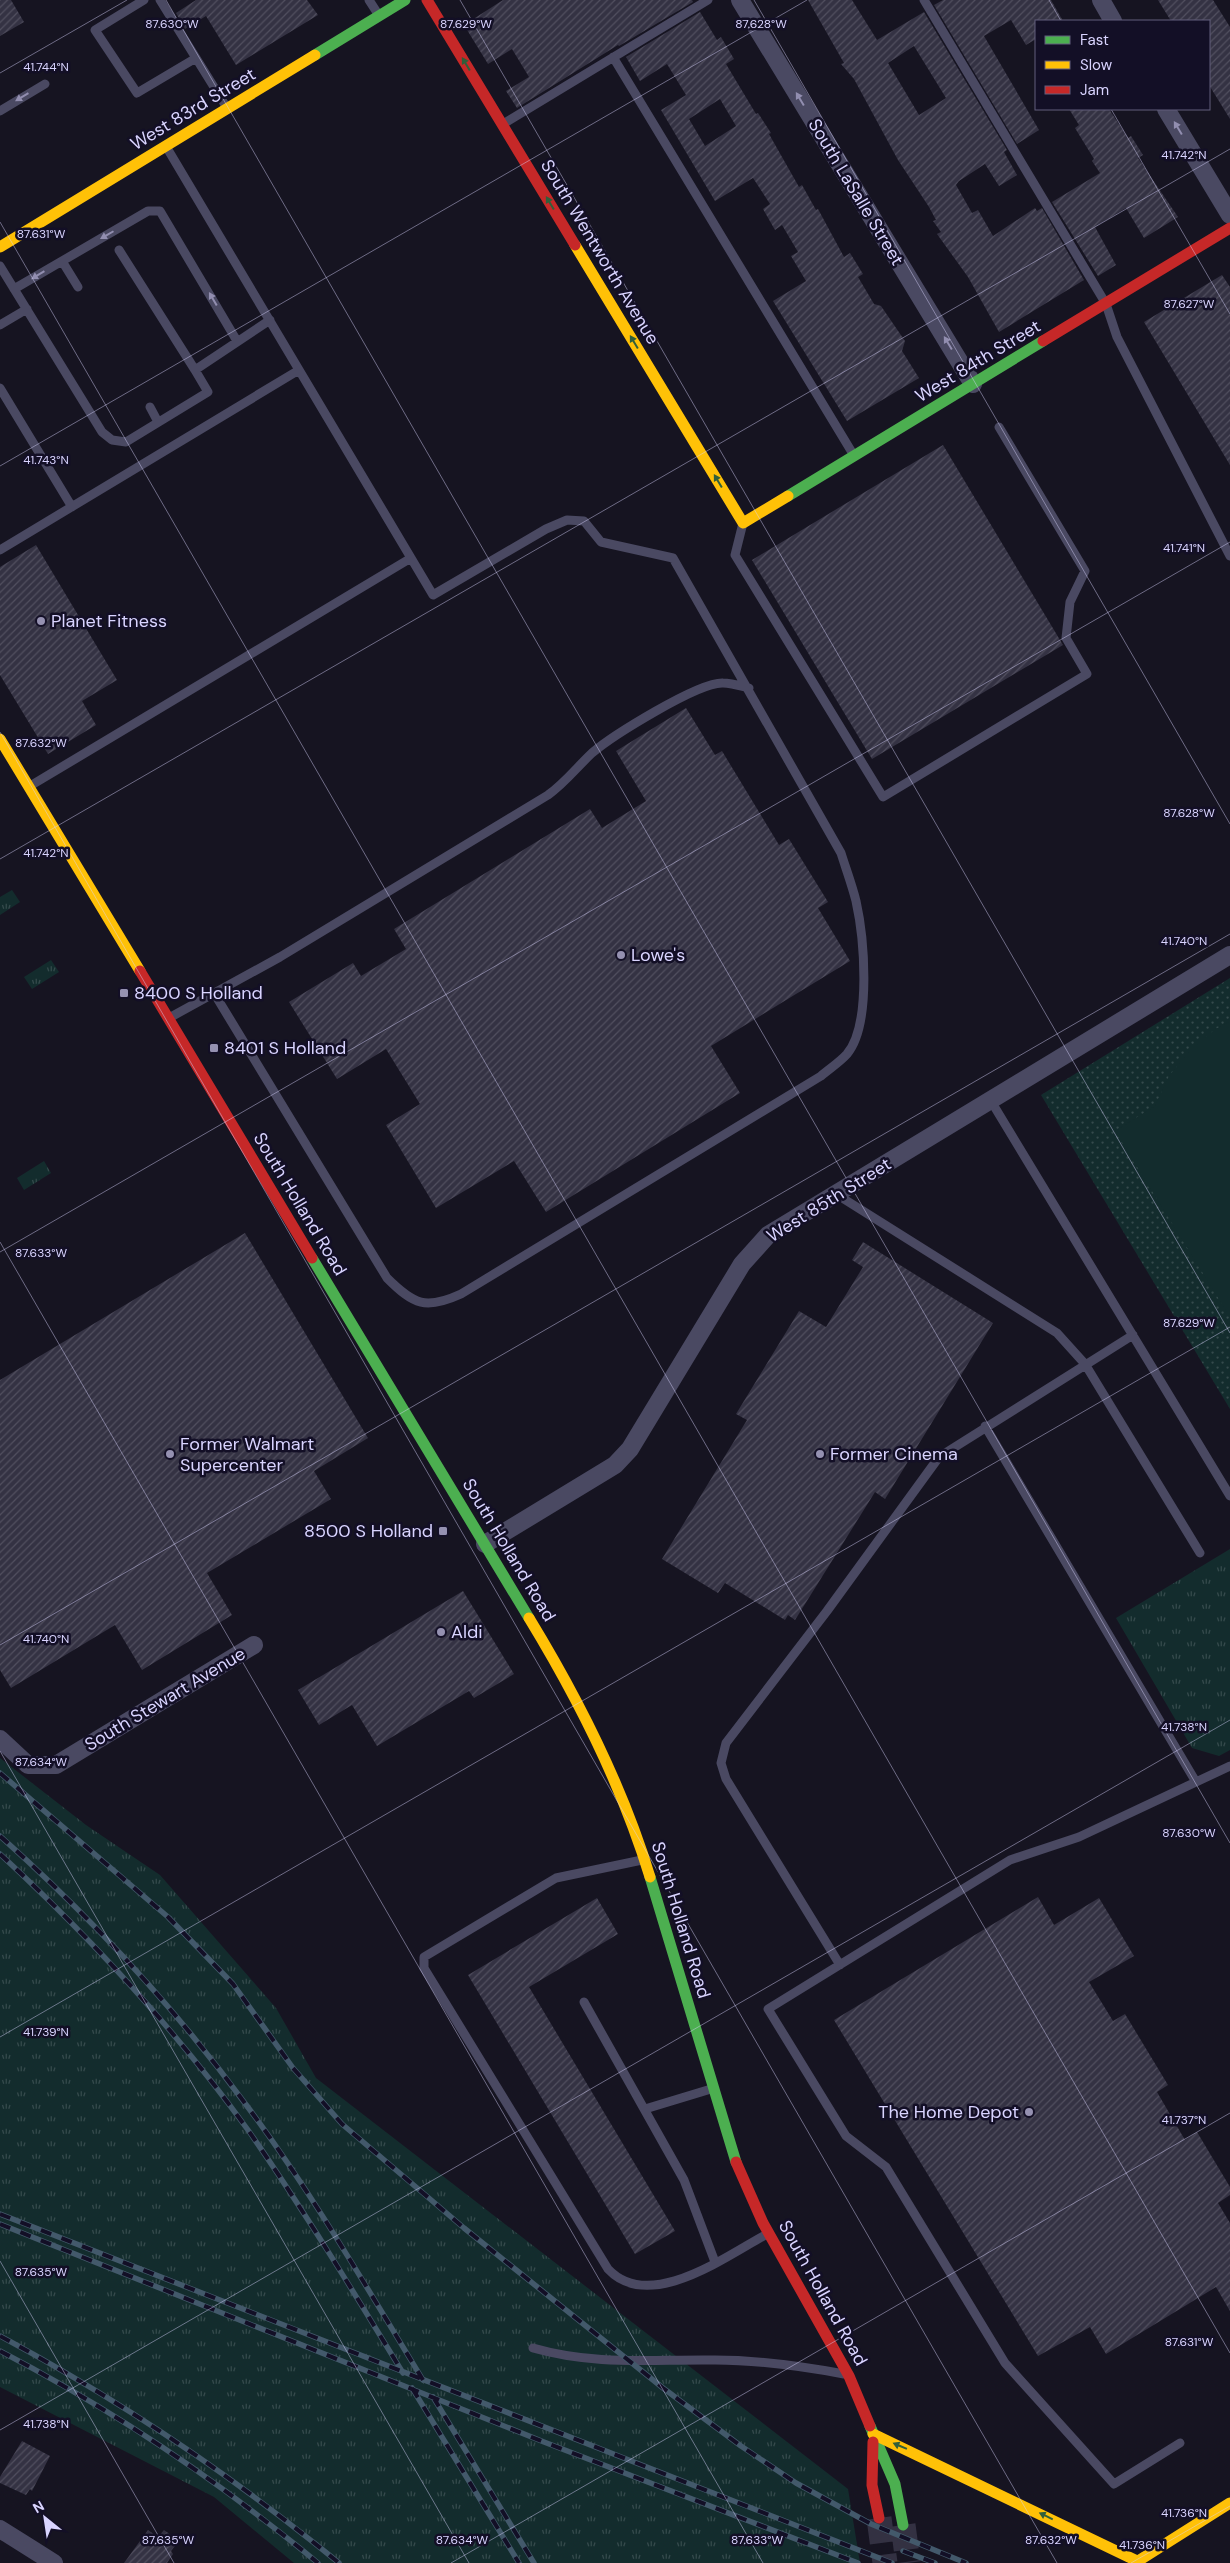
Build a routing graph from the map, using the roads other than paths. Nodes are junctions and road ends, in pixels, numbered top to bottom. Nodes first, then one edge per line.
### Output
1 (144, 0) edge
2 (160, 0) edge
3 (370, 0) edge
4 (405, 0) edge
5 (427, 0) edge
6 (708, 0) edge
7 (740, 0) edge
8 (924, 0) edge
9 (1101, 0) edge
10 (379, 16) junction
11 (1112, 20) edge
12 (613, 57) junction
13 (196, 58) junction
14 (45, 84) dead end
15 (227, 108) junction
16 (1167, 110) edge
17 (0, 111) edge
18 (503, 124) junction
19 (166, 146) junction
20 (1230, 215) edge
21 (1230, 228) edge
22 (0, 247) edge
23 (119, 250) dead end
24 (62, 261) junction
25 (0, 266) edge
26 (78, 287) dead end
27 (14, 289) junction
28 (1106, 304) junction
29 (27, 309) junction
30 (270, 320) junction
31 (0, 325) edge
32 (238, 341) junction
33 (195, 370) junction
34 (299, 370) junction
35 (973, 384) junction
36 (0, 388) edge
37 (150, 407) dead end
38 (158, 422) junction
39 (999, 427) dead end
40 (854, 456) junction
41 (72, 507) junction
42 (743, 523) junction
43 (0, 550) edge
44 (1230, 556) edge
45 (411, 558) junction
46 (749, 688) junction
47 (0, 739) edge
48 (29, 787) junction
49 (1230, 955) edge
50 (214, 993) junction
51 (168, 1019) junction
52 (991, 1100) junction
53 (836, 1194) junction
54 (1132, 1335) junction
55 (1085, 1364) junction
56 (985, 1426) junction
57 (1230, 1496) edge
58 (485, 1544) junction
59 (1200, 1553) dead end
60 (254, 1645) dead end
61 (0, 1739) edge
62 (1230, 1766) edge
63 (1196, 1782) junction
64 (645, 1860) junction
65 (840, 1965) junction
66 (584, 2002) dead end
67 (714, 2088) junction
68 (644, 2109) junction
69 (770, 2233) junction
70 (715, 2262) junction
71 (533, 2348) dead end
72 (849, 2376) junction
73 (873, 2434) junction
74 (1180, 2444) dead end
75 (1230, 2503) edge
76 (879, 2518) tunnel mouth
77 (903, 2525) tunnel mouth
78 (0, 2529) edge
79 (1134, 2562) edge
80 (54, 2563) edge

1 - 13 lane
2 - 13 lane
3 - 10 lane
4 - 10 main road, West 83rd Street
18 -> 5 main road, South Wentworth Avenue
6 - 12 lane
35 -> 7 street, South LaSalle Street
8 - 28 lane
9 - 11 street
10 - 15 main road, West 83rd Street
12 - 18 lane
12 - 40 lane
13 - 15 lane
14 -> 17 lane
15 - 19 main road, West 83rd Street
20 -> 16 street
42 -> 18 main road, South Wentworth Avenue
19 - 22 main road, West 83rd Street
19 - 30 lane
21 - 28 main road, West 84th Street
23 - 33 lane
24 - 26 lane
24 -> 27 lane
32 -> 24 lane
25 - 27 lane
27 - 29 lane
28 - 35 main road, West 84th Street
28 - 44 lane
29 - 31 lane
29 - 38 lane
30 - 32 lane
30 - 34 lane
32 - 33 lane
33 - 38 lane
34 - 41 lane
34 - 45 lane
35 - 40 main road, West 84th Street
36 - 41 lane
37 - 38 lane
39 - 42 lane
40 - 42 main road, West 84th Street
41 - 43 lane
45 - 46 lane
45 - 48 lane
46 - 50 lane
46 - 50 lane
47 - 48 main road, South Holland Road
48 - 51 main road, South Holland Road
49 - 52 street, West 85th Street
50 - 51 lane
51 - 58 main road, South Holland Road
52 - 53 street, West 85th Street
52 - 54 lane
53 - 55 lane
53 - 58 street, West 85th Street
54 - 55 lane
54 - 57 lane
55 - 56 lane
55 - 59 lane
56 - 63 lane
56 - 65 lane
58 - 64 main road, South Holland Road
60 - 61 street, South Stewart Avenue
62 - 63 lane
63 - 65 lane
64 - 67 main road, South Holland Road
64 - 70 lane
65 - 74 lane
66 - 68 lane
67 - 68 lane
67 - 69 main road, South Holland Road
68 - 70 lane
69 - 70 lane
69 - 72 main road, South Holland Road
71 - 72 lane
72 - 73 main road, South Holland Road
73 - 76 main road, South Holland Road
73 - 77 main road, South Holland Road
79 -> 73 main road
75 - 79 main road
78 - 80 street

